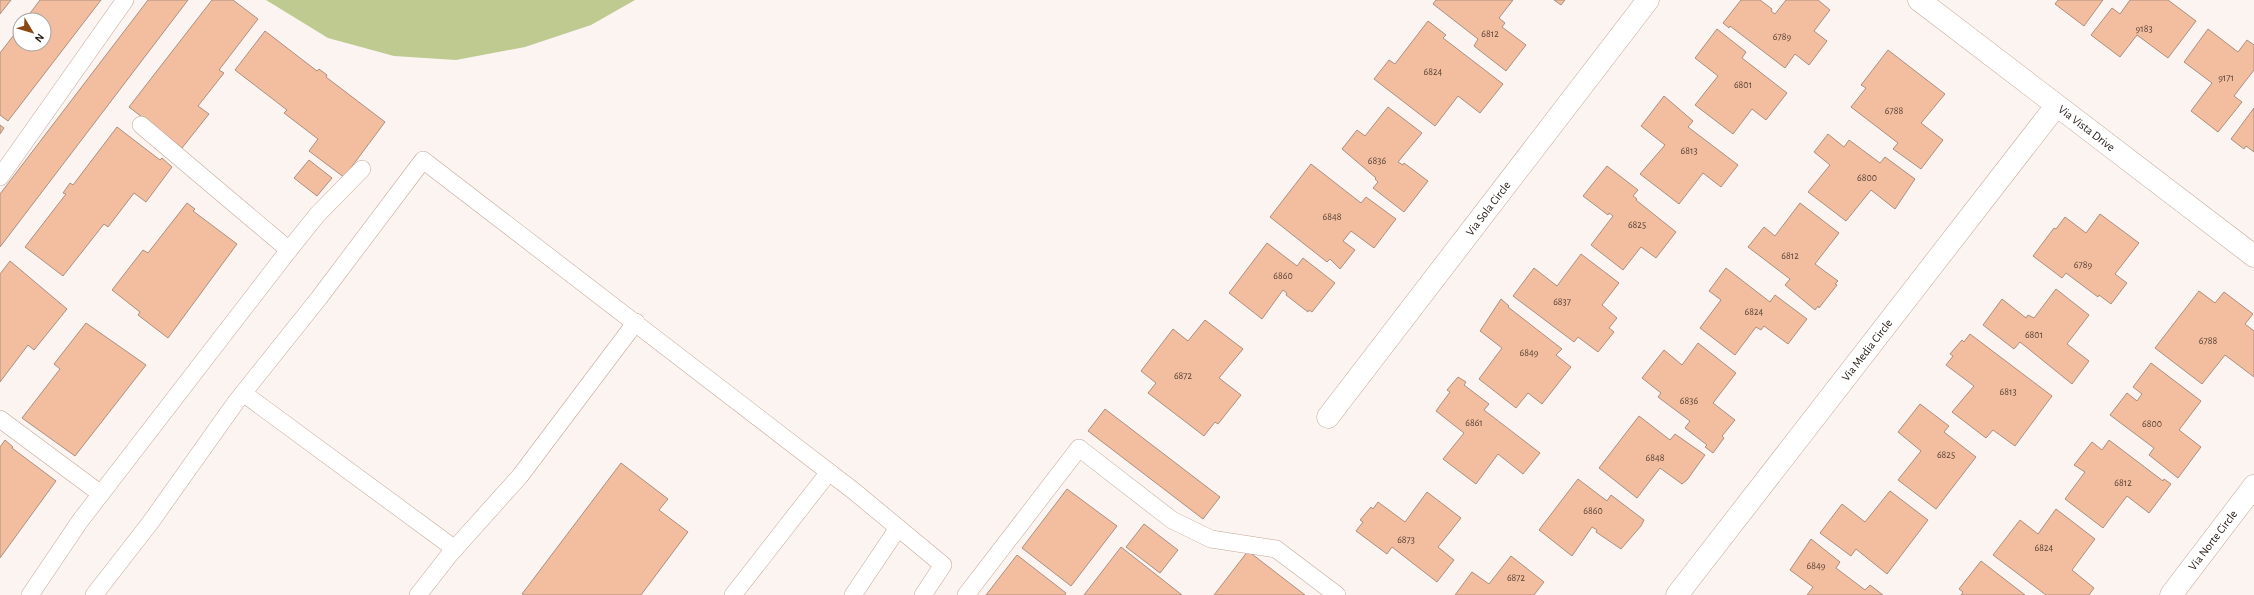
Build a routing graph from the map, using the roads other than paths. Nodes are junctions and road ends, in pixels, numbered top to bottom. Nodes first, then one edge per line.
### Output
1 (125, 0) edge
2 (1648, 0) edge
3 (1919, 0) edge
4 (2056, 106) junction
5 (141, 125) dead end
6 (362, 169) dead end
7 (0, 177) edge
8 (289, 250) junction
9 (2254, 256) edge
10 (636, 322) junction
11 (243, 393) junction
12 (1328, 417) dead end
13 (0, 419) edge
14 (829, 472) junction
15 (2254, 486) edge
16 (101, 494) junction
17 (898, 528) junction
18 (455, 549) junction
19 (30, 595) edge
20 (94, 595) edge
21 (418, 595) edge
22 (733, 595) edge
23 (853, 595) edge
24 (923, 595) edge
25 (966, 595) edge
26 (1337, 595) edge
27 (1677, 595) edge
28 (2171, 595) edge

1 - 7 lane
2 - 12 street, Via Sola Circle
3 - 4 street, Via Vista Drive
4 - 9 street, Via Vista Drive
4 - 27 street, Via Media Circle
5 - 8 lane
6 - 8 lane
8 - 16 lane
10 - 11 lane
10 - 14 lane
10 - 18 lane
11 - 18 lane
11 - 20 lane
13 - 16 lane
14 - 17 lane
14 - 22 lane
15 - 28 street, Via Norte Circle
16 - 19 lane
17 - 23 lane
17 - 24 lane
18 - 21 lane
25 - 26 lane

